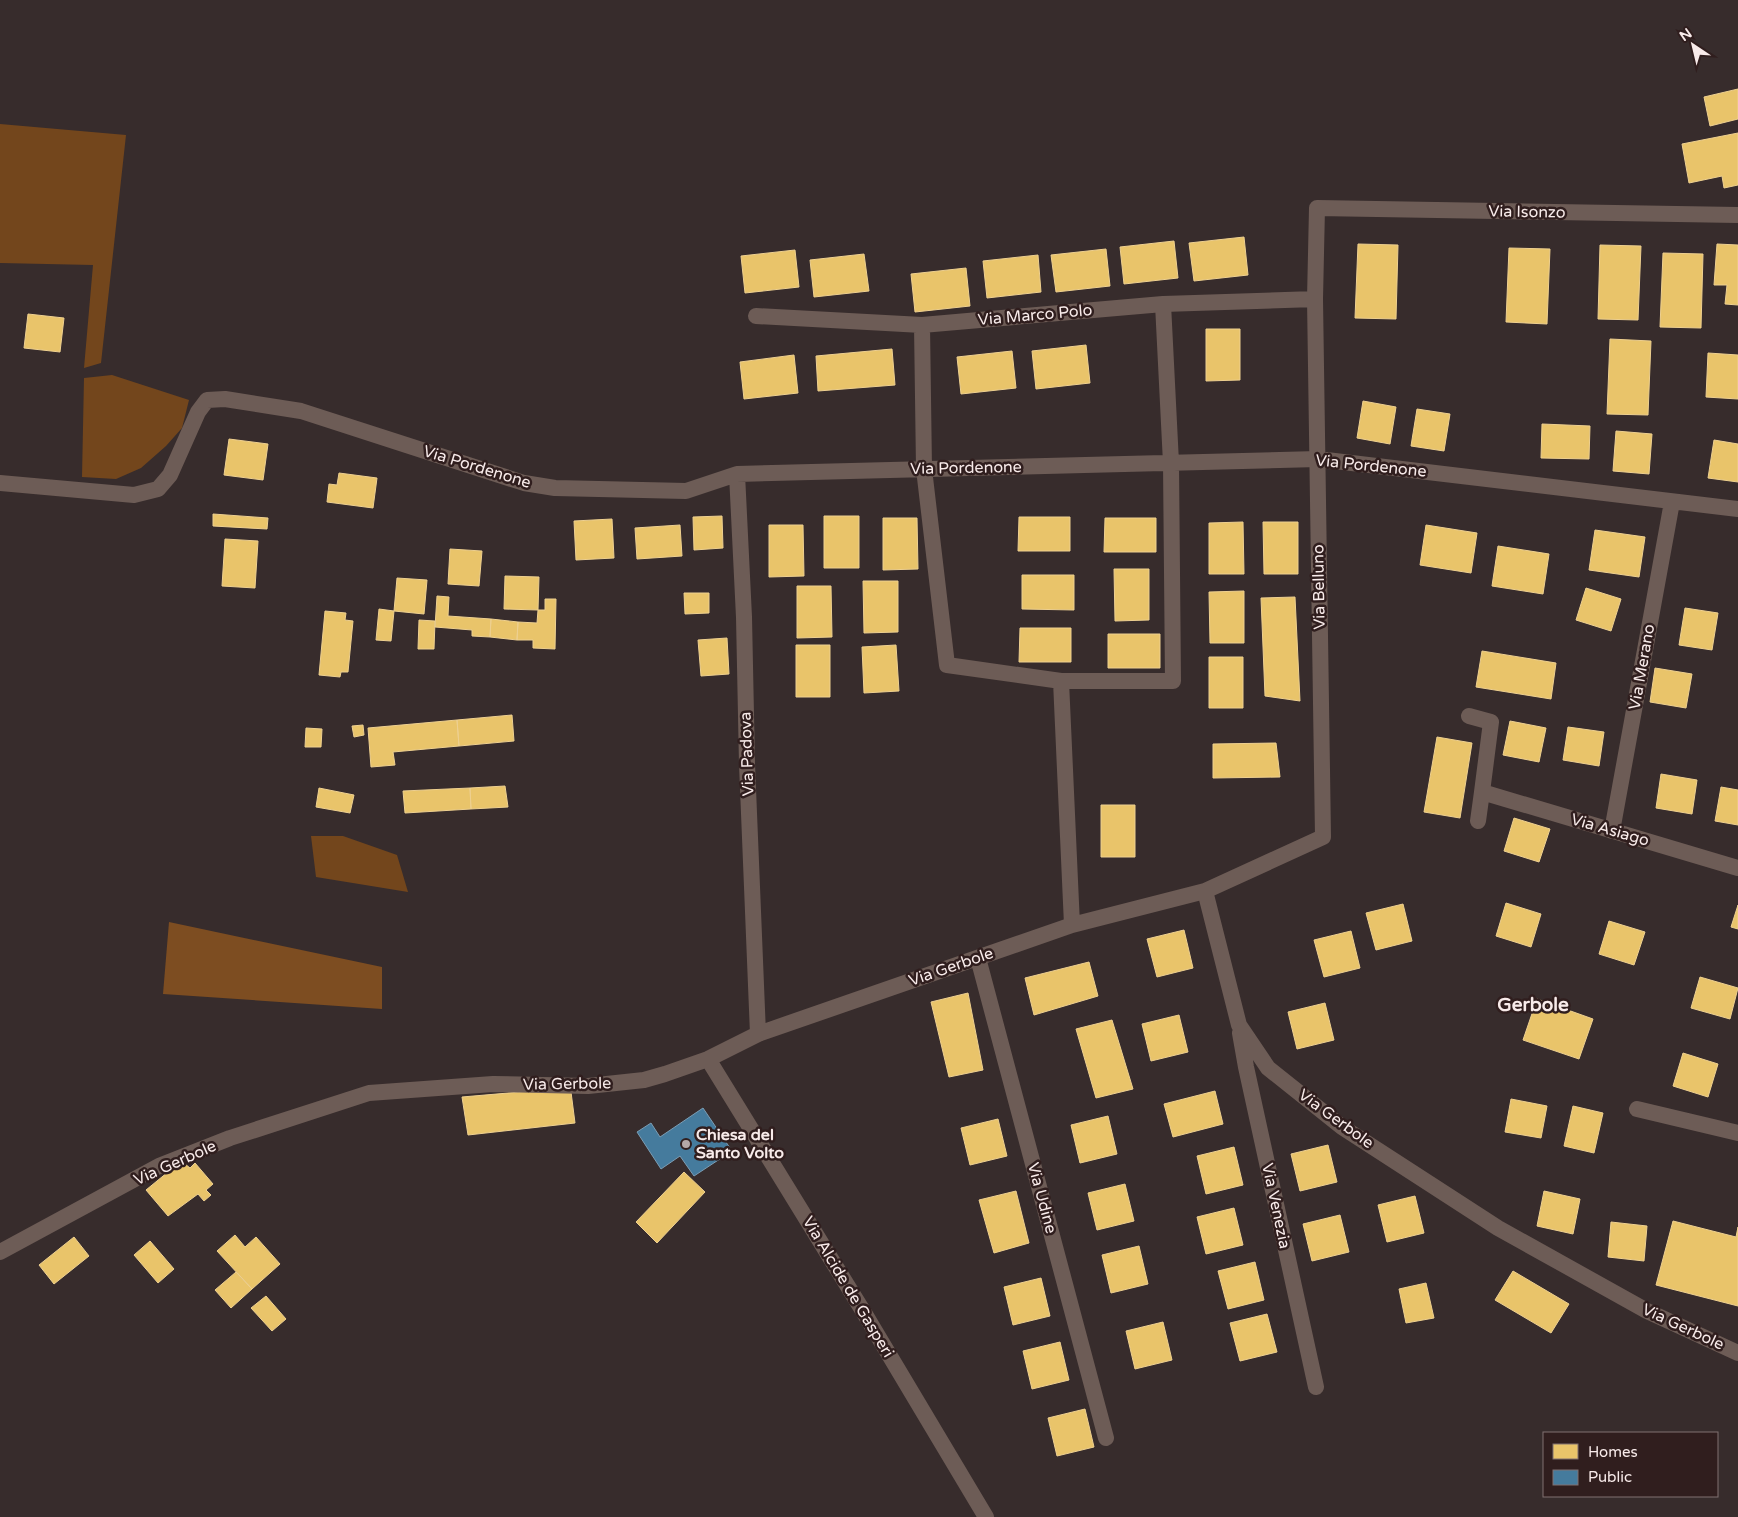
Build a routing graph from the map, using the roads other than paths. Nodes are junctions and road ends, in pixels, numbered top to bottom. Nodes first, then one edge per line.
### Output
1 (1317, 208) joint
2 (1738, 215) edge
3 (1315, 300) junction
4 (1162, 304) junction
5 (756, 316) dead end
6 (922, 326) junction
7 (1318, 459) junction
8 (1171, 463) junction
9 (924, 469) junction
10 (737, 474) junction
11 (0, 483) edge
12 (1672, 502) junction
13 (1738, 509) edge
14 (1060, 681) junction
15 (1469, 716) dead end
16 (1482, 792) junction
17 (1478, 821) dead end
18 (1612, 831) junction
19 (1738, 868) edge
20 (1205, 891) junction
21 (1072, 925) junction
22 (978, 958) junction
23 (1239, 1025) junction
24 (758, 1034) junction
25 (708, 1059) junction
26 (1637, 1109) dead end
27 (1738, 1133) edge
28 (0, 1252) edge
29 (1738, 1353) edge
30 (1316, 1387) dead end
31 (1106, 1438) dead end
32 (986, 1517) edge

1 - 2 street, Via Isonzo
1 - 3 street, Via Belluno
3 - 4 street, Via Marco Polo
3 - 7 street, Via Belluno
4 - 6 street, Via Marco Polo
4 - 8 street
5 - 6 street, Via Marco Polo
6 - 9 street
7 - 8 street, Via Pordenone
7 - 12 street, Via Pordenone
7 - 20 street, Via Belluno
8 - 9 street, Via Pordenone
8 - 14 street
9 - 10 street, Via Pordenone
9 - 14 street
10 - 11 street, Via Pordenone
10 - 24 street, Via Padova
12 - 13 street, Via Pordenone
12 - 18 street, Via Merano
14 - 21 street
15 - 16 street
16 - 17 street
16 - 18 street, Via Asiago
18 - 19 street, Via Asiago
20 - 21 street, Via Gerbole
20 - 23 street, Via Gerbole
21 - 22 street, Via Gerbole
22 - 24 street, Via Gerbole
22 - 31 street, Via Udine
23 - 29 street, Via Gerbole
23 - 30 street, Via Venezia
24 - 25 street, Via Gerbole
25 - 28 street, Via Gerbole
25 - 32 street, Via Alcide de Gasperi
26 - 27 street

